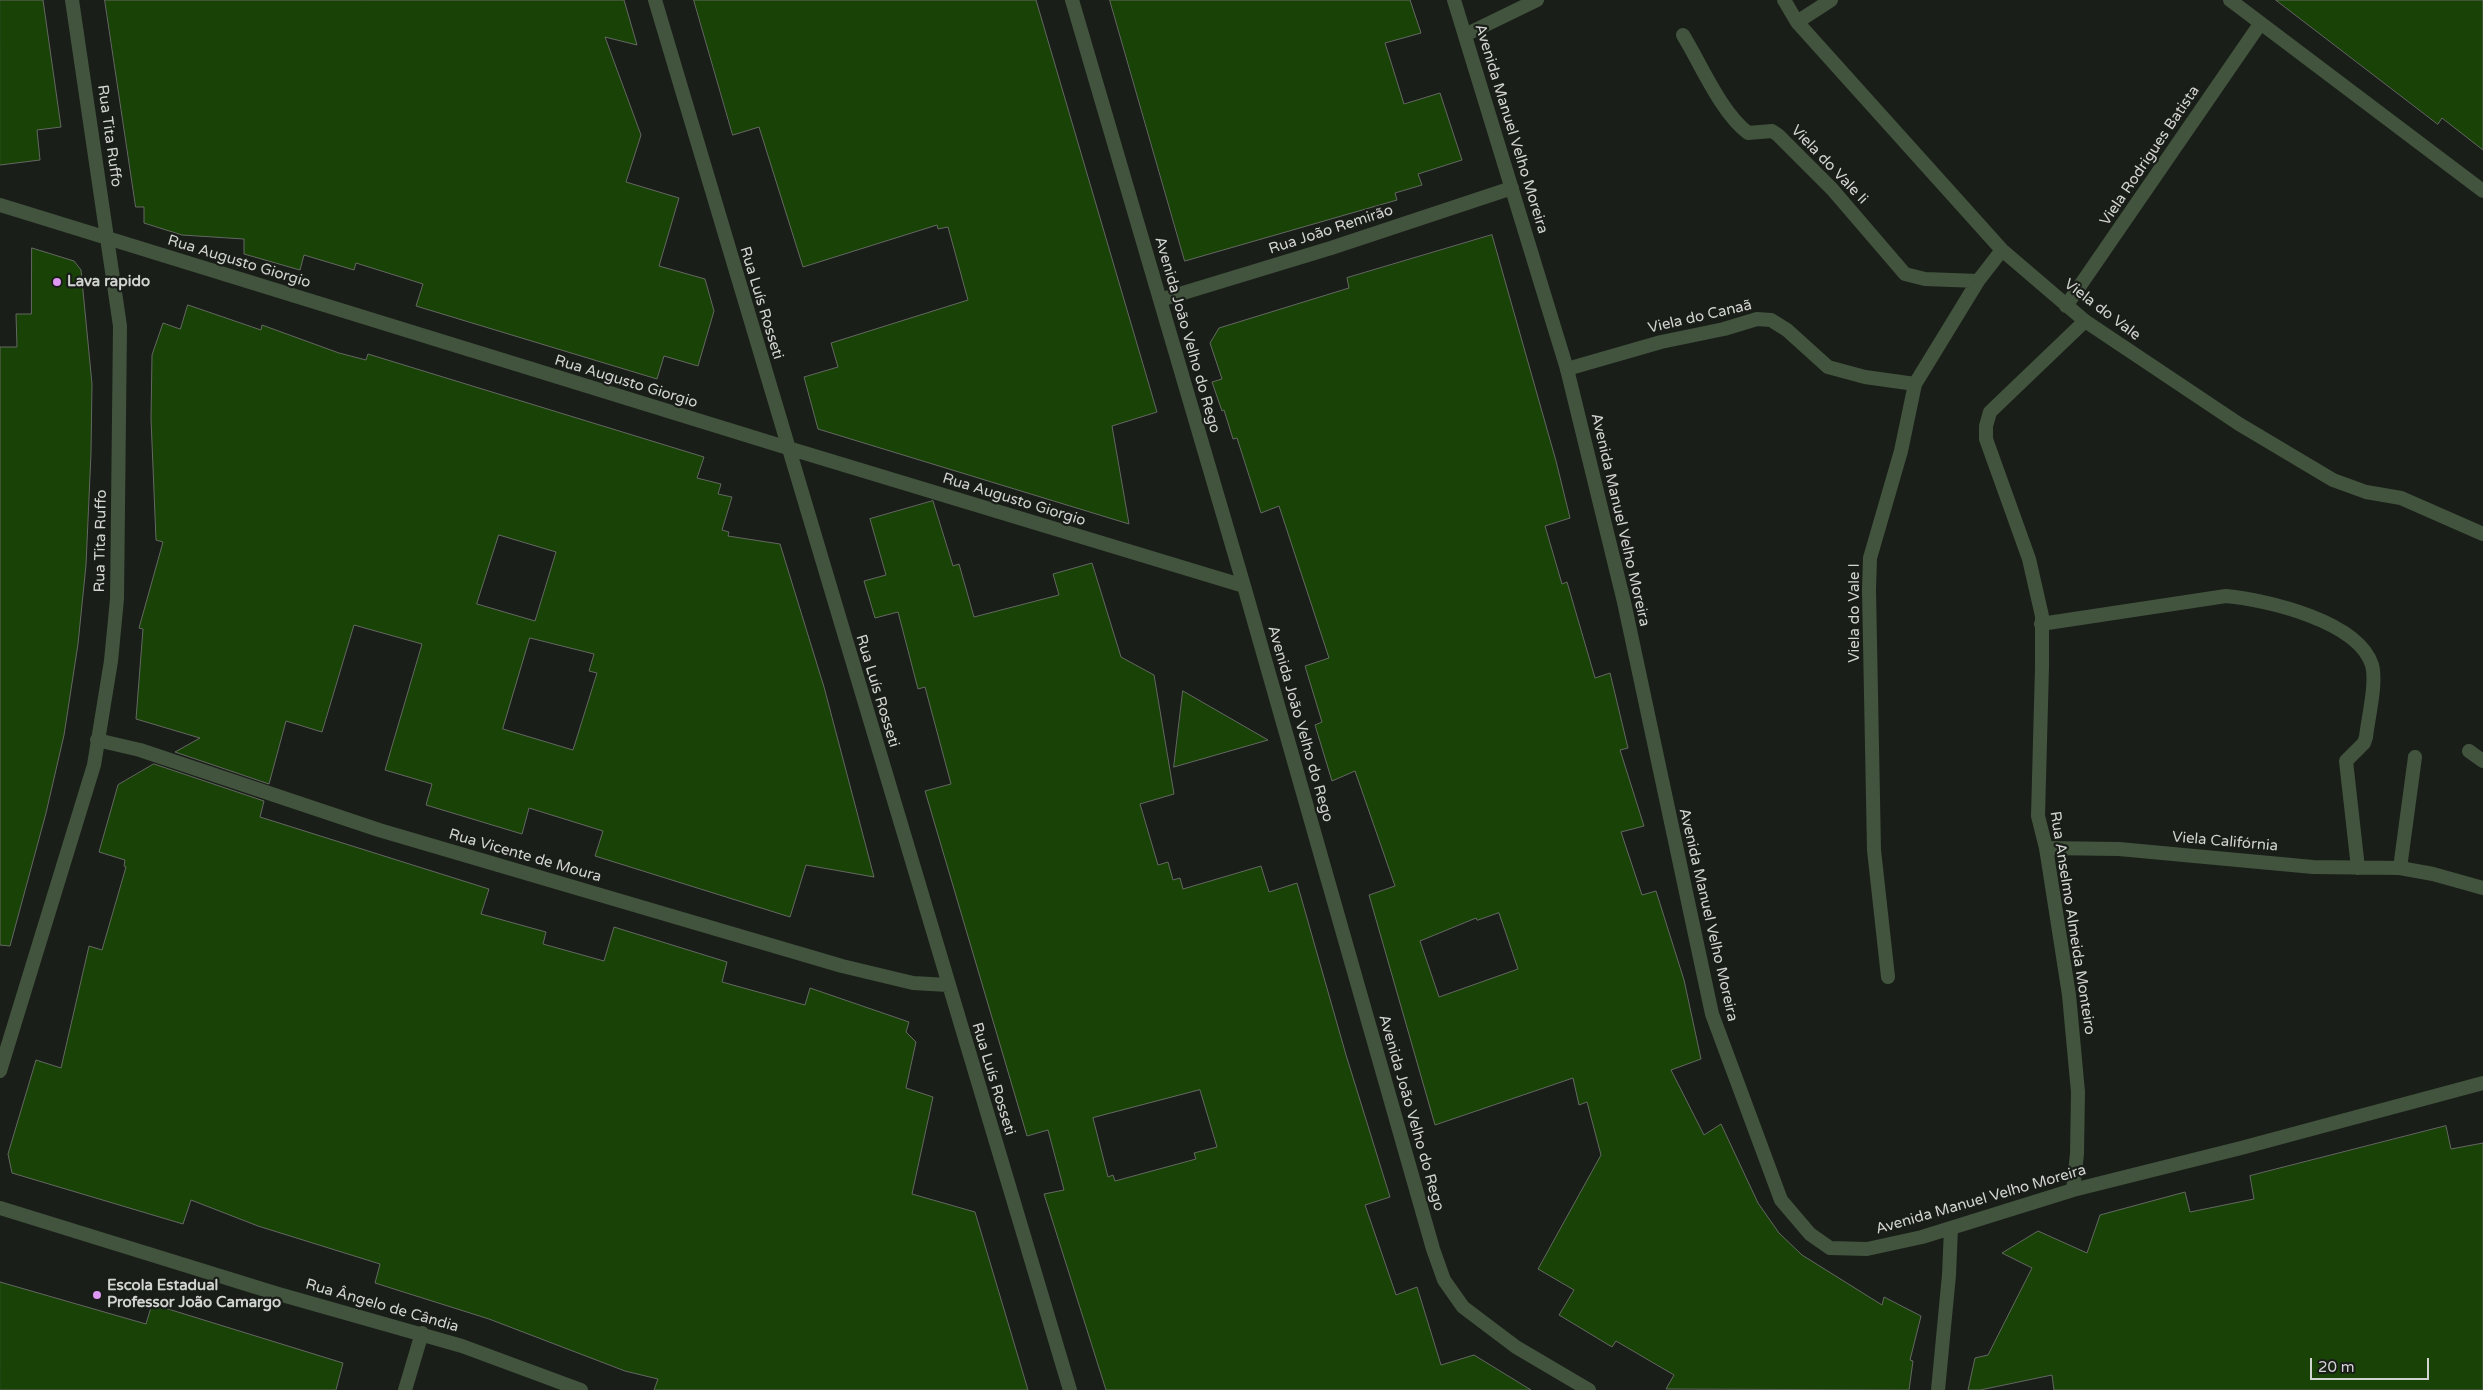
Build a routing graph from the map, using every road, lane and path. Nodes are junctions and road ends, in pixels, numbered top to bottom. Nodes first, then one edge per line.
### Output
1 (72, 0) edge
2 (655, 0) edge
3 (1072, 0) edge
4 (1454, 0) edge
5 (1538, 0) edge
6 (1784, 0) edge
7 (1831, 0) edge
8 (2230, 0) edge
9 (1797, 22) junction
10 (2260, 24) junction
11 (1465, 35) junction
12 (1683, 36) dead end
13 (1512, 188) junction
14 (2483, 191) edge
15 (0, 206) edge
16 (107, 239) junction
17 (2002, 250) junction
18 (1978, 281) junction
19 (1160, 300) junction
20 (2066, 306) junction
21 (2085, 321) junction
22 (1568, 369) junction
23 (1915, 384) junction
24 (788, 448) junction
25 (2483, 534) edge
26 (1244, 586) junction
27 (2041, 624) junction
28 (97, 740) junction
29 (2469, 751) dead end
30 (2415, 757) dead end
31 (2483, 761) edge
32 (2046, 848) junction
33 (2358, 868) junction
34 (2400, 868) junction
35 (2483, 888) edge
36 (1888, 977) dead end
37 (948, 985) junction
38 (0, 1070) edge
39 (2483, 1083) edge
40 (2073, 1190) junction
41 (0, 1208) edge
42 (1951, 1228) junction
43 (422, 1333) junction
44 (405, 1390) edge
45 (581, 1390) edge
46 (1070, 1390) edge
47 (1589, 1390) edge
48 (1938, 1390) edge

1 - 16 street, Rua Tita Ruffo
2 - 24 street, Rua Luís Rosseti
3 - 19 street, Avenida João Velho do Rego
4 - 11 street, Avenida Manuel Velho Moreira
5 - 11 street
6 - 9 street, Viela do Vale
7 - 9 street
8 - 10 street
9 - 17 street, Viela do Vale
10 - 14 street
10 - 20 street, Viela Rodrigues Batista
11 - 13 street, Avenida Manuel Velho Moreira
12 - 18 street, Viela do Vale Ii
13 - 19 street, Rua João Remirão
13 - 22 street, Avenida Manuel Velho Moreira
15 - 16 street, Rua Augusto Giorgio
16 - 24 street, Rua Augusto Giorgio
16 - 28 street, Rua Tita Ruffo
17 - 18 street, Viela do Vale I
17 - 20 street, Viela do Vale
18 - 23 street, Viela do Vale I
19 - 26 street, Avenida João Velho do Rego
20 - 21 street, Viela do Vale
21 - 25 street, Viela do Vale
21 - 27 street, Rua Anselmo Almeida Monteiro
22 - 23 street, Viela do Canaã
22 - 42 street, Avenida Manuel Velho Moreira
23 - 36 street, Viela do Vale I
24 - 26 street, Rua Augusto Giorgio
24 - 37 street, Rua Luís Rosseti
26 - 47 street, Avenida João Velho do Rego
27 - 32 street, Rua Anselmo Almeida Monteiro
27 - 33 street
28 - 37 street, Rua Vicente de Moura
28 - 38 street, Rua Tita Ruffo
29 - 31 street
30 - 34 street
32 - 33 street, Viela Califórnia
32 - 40 street, Rua Anselmo Almeida Monteiro
33 - 34 street, Viela Califórnia
34 - 35 street, Viela Califórnia
37 - 46 street, Rua Luís Rosseti
39 - 40 street, Avenida Manuel Velho Moreira
40 - 42 street, Avenida Manuel Velho Moreira
41 - 43 street, Rua Ângelo de Cândia
42 - 48 street
43 - 44 street
43 - 45 street, Rua Ângelo de Cândia

